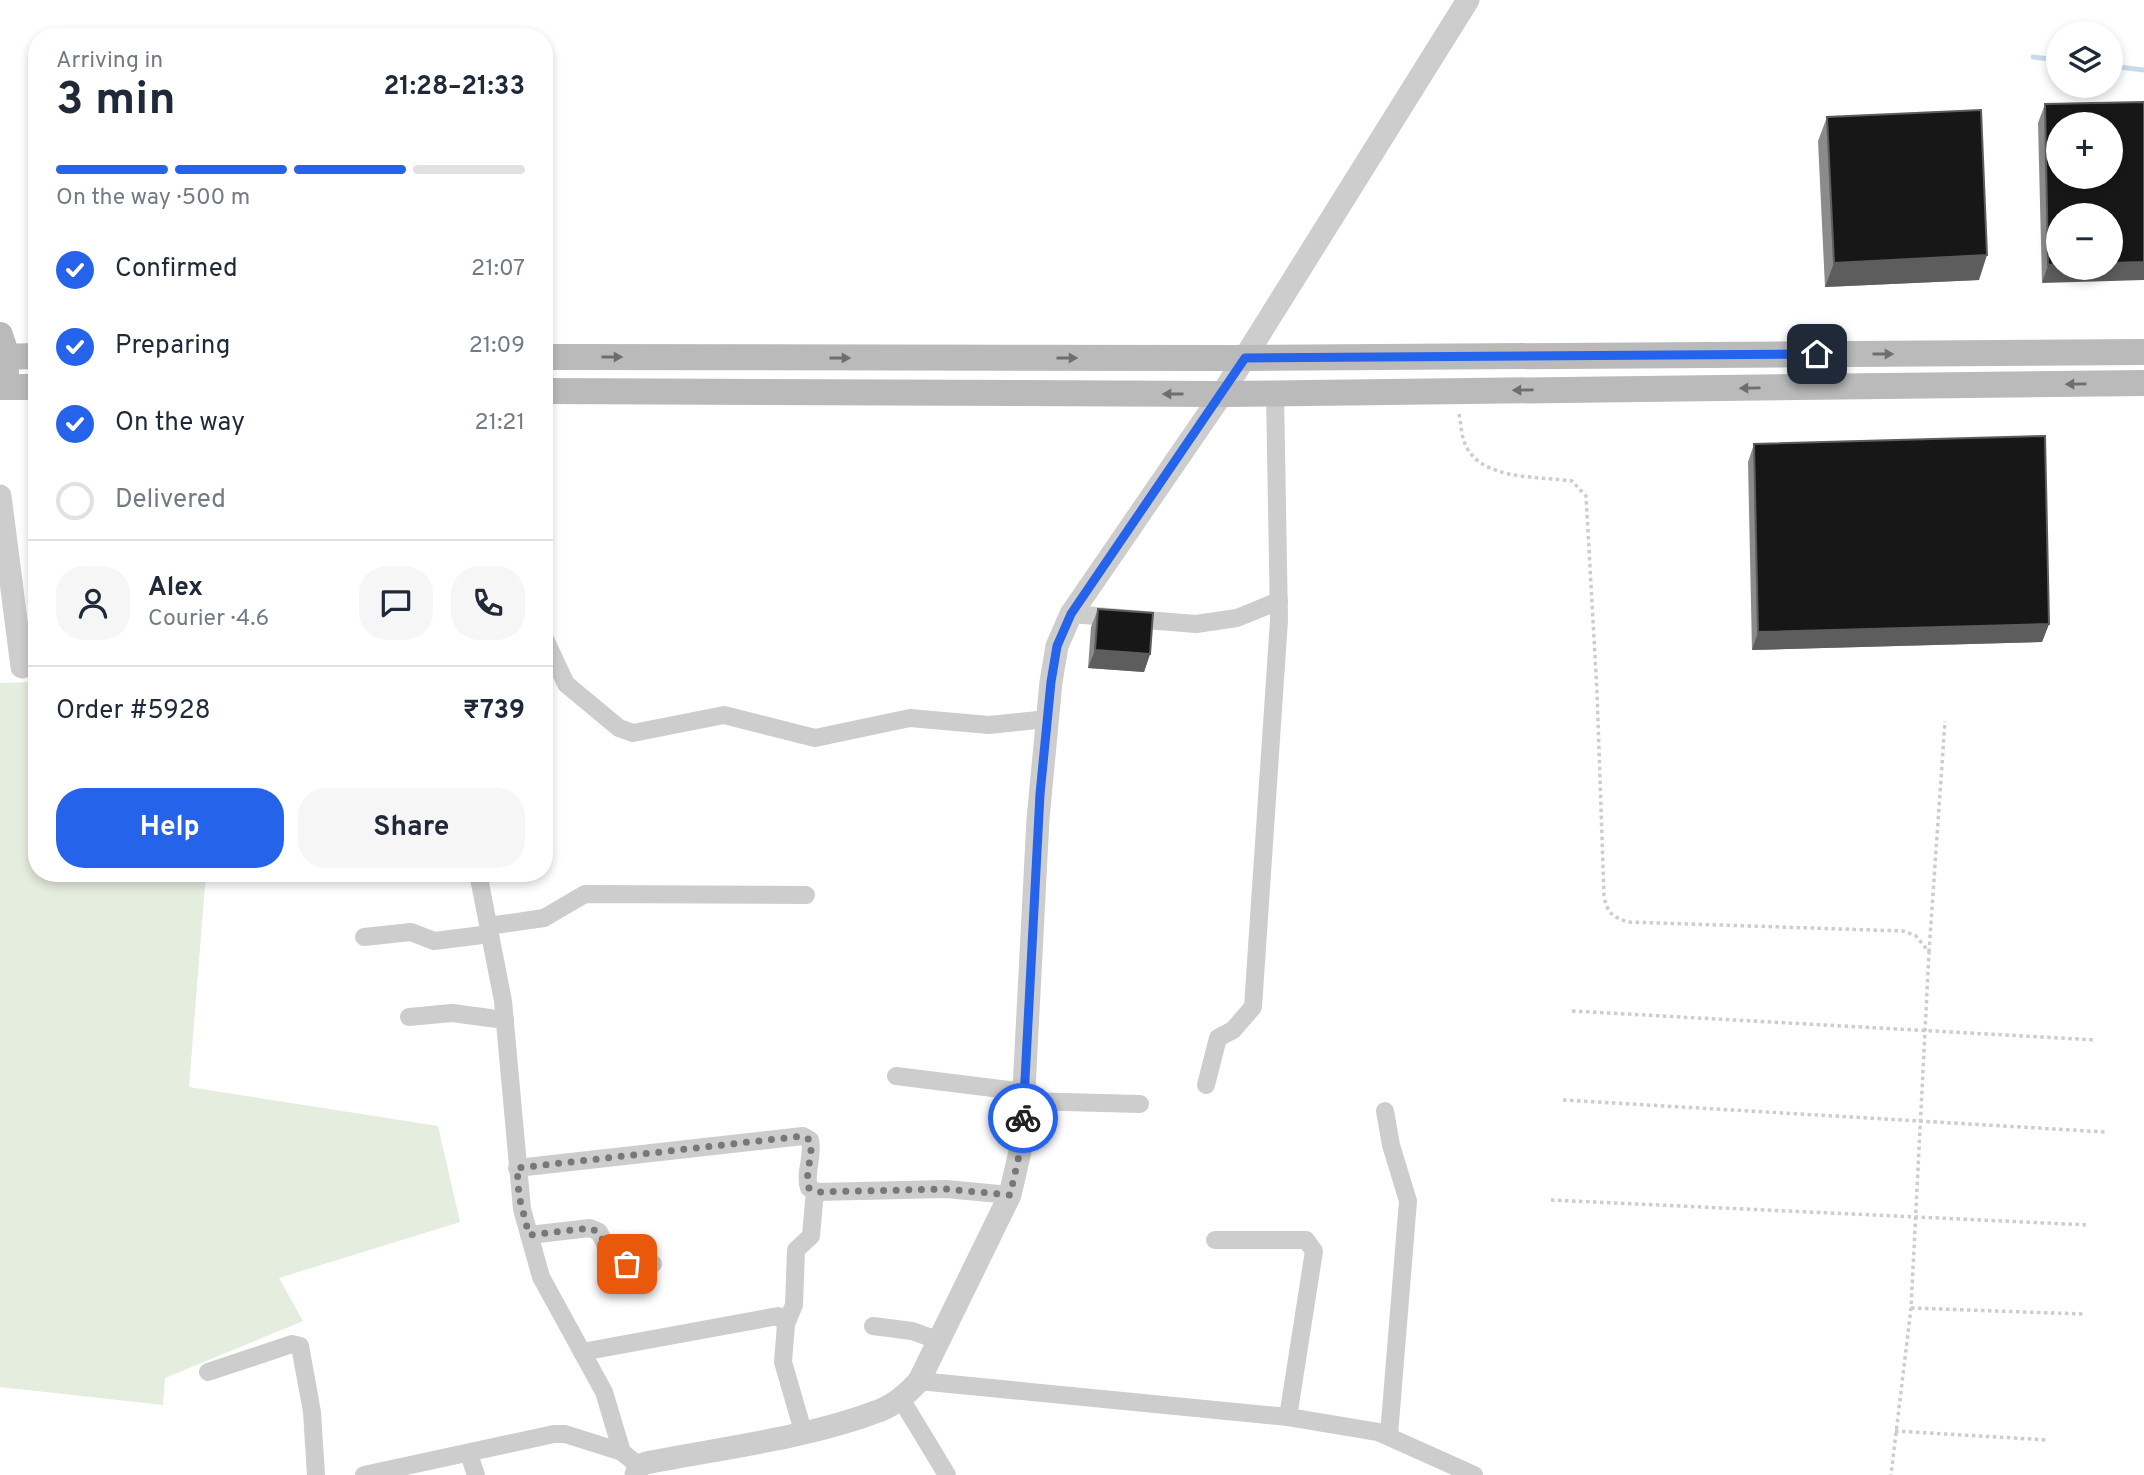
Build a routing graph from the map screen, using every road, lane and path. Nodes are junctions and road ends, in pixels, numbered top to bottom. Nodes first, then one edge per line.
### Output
1 (1468, 0) edge
2 (2, 349) edge
3 (2144, 352) edge
4 (28, 354) edge
5 (553, 357) edge
6 (1245, 358) junction
7 (2144, 383) edge
8 (2, 387) edge
9 (28, 387) edge
10 (553, 391) edge
11 (1455, 391) junction
12 (1275, 393) junction
13 (1222, 394) junction
14 (0, 496) edge
15 (1279, 601) junction
16 (1071, 614) junction
17 (553, 656) edge
18 (22, 667) dead end
19 (1047, 719) junction
20 (1945, 721) dead end
21 (480, 882) edge
22 (806, 895) dead end
23 (490, 930) junction
24 (364, 937) dead end
25 (1929, 952) junction
26 (1572, 1011) dead end
27 (409, 1017) dead end
28 (505, 1020) junction
29 (1925, 1029) junction
30 (2096, 1040) dead end
31 (896, 1076) dead end
32 (1206, 1085) dead end
33 (1025, 1097) junction
34 (1563, 1100) dead end
35 (1140, 1104) dead end
36 (1385, 1111) dead end
37 (1919, 1121) junction
38 (2105, 1132) dead end
39 (517, 1168) junction
40 (815, 1191) junction
41 (1010, 1195) junction
42 (1551, 1200) dead end
43 (1915, 1217) junction
44 (2089, 1225) dead end
45 (529, 1235) junction
46 (1215, 1240) dead end
47 (653, 1264) dead end
48 (1911, 1308) junction
49 (2083, 1314) dead end
50 (786, 1324) junction
51 (873, 1326) dead end
52 (940, 1341) junction
53 (582, 1352) junction
54 (208, 1372) dead end
55 (919, 1381) junction
56 (901, 1399) junction
57 (1288, 1417) junction
58 (803, 1431) junction
59 (1895, 1431) junction
60 (1389, 1435) junction
61 (2047, 1440) dead end
62 (469, 1454) junction
63 (633, 1464) edge
64 (316, 1475) edge
65 (364, 1475) edge
66 (476, 1475) edge
67 (947, 1475) edge
68 (1474, 1475) edge
69 (1891, 1475) edge

1 - 6 street
2 - 4 main road
2 - 8 main road
6 -> 3 main road
5 -> 6 main road
6 - 13 street
7 -> 11 main road
8 - 9 main road
13 -> 10 main road
11 - 12 main road
11 - 25 path
12 - 13 main road
12 - 15 street
13 - 16 street
14 - 18 street
15 - 16 street
15 - 32 street
16 - 19 street
17 - 19 street
19 - 33 street
20 - 25 path
21 - 23 street
22 - 23 street
23 - 24 street
23 - 28 street
25 - 29 path
26 - 29 path
27 - 28 street
28 - 39 street
29 - 30 path
29 - 37 path
31 - 33 street
33 - 35 street
33 - 41 street
34 - 37 path
36 - 60 street
37 - 38 path
37 - 43 path
39 - 40 street
39 - 45 street
40 - 41 street
40 - 50 street
41 - 52 street
42 - 43 path
43 - 44 path
43 - 48 path
45 - 47 street
45 - 53 street
46 - 57 street
48 - 49 path
48 - 59 path
50 - 53 street
50 - 58 street
51 - 52 street
52 - 55 street
53 - 63 street
54 - 64 street
55 - 56 street
55 - 57 street
56 - 58 street
56 - 67 street
57 - 60 street
58 - 63 street
59 - 61 path
59 - 69 path
60 - 68 street
62 - 63 street
62 - 65 street
62 - 66 street

